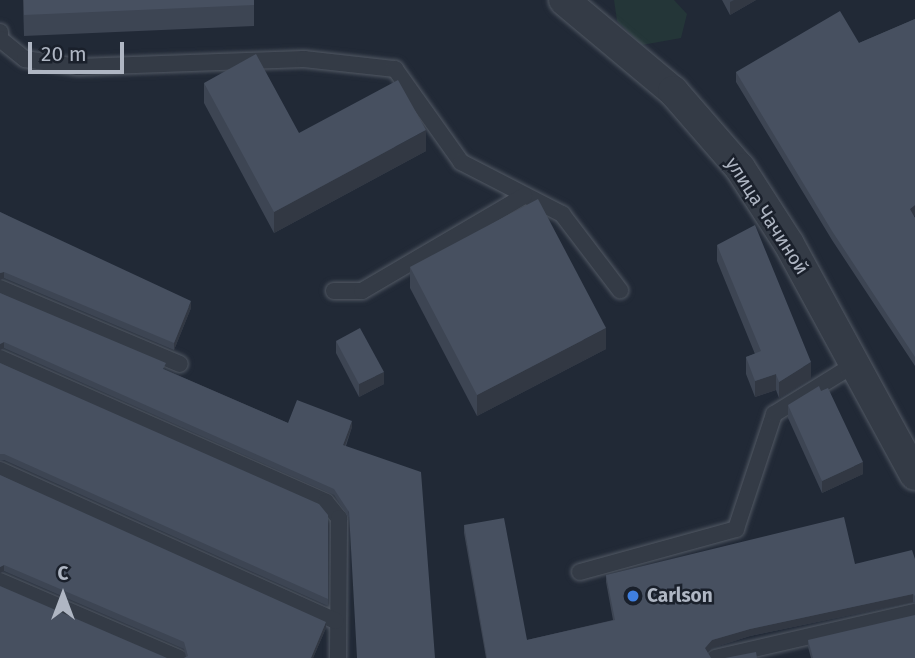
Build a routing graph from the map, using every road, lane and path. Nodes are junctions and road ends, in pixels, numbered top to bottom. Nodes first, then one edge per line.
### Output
1 (564, 0) edge
2 (0, 32) edge
3 (524, 195) junction
4 (0, 288) edge
5 (620, 290) dead end
6 (334, 291) dead end
7 (0, 358) edge
8 (180, 364) dead end
9 (855, 364) junction
10 (0, 470) edge
11 (915, 475) edge
12 (580, 572) dead end
13 (0, 581) edge
14 (915, 612) edge
15 (336, 621) junction
16 (178, 658) edge
17 (338, 658) edge
18 (715, 658) edge

1 - 9 street, улица Чачиной
2 - 3 lane
3 - 5 lane
3 - 6 lane
4 - 8 lane
7 - 15 lane
9 - 11 street, улица Чачиной
9 - 12 lane
10 - 15 lane
13 - 16 lane
14 - 18 lane
15 - 17 lane

